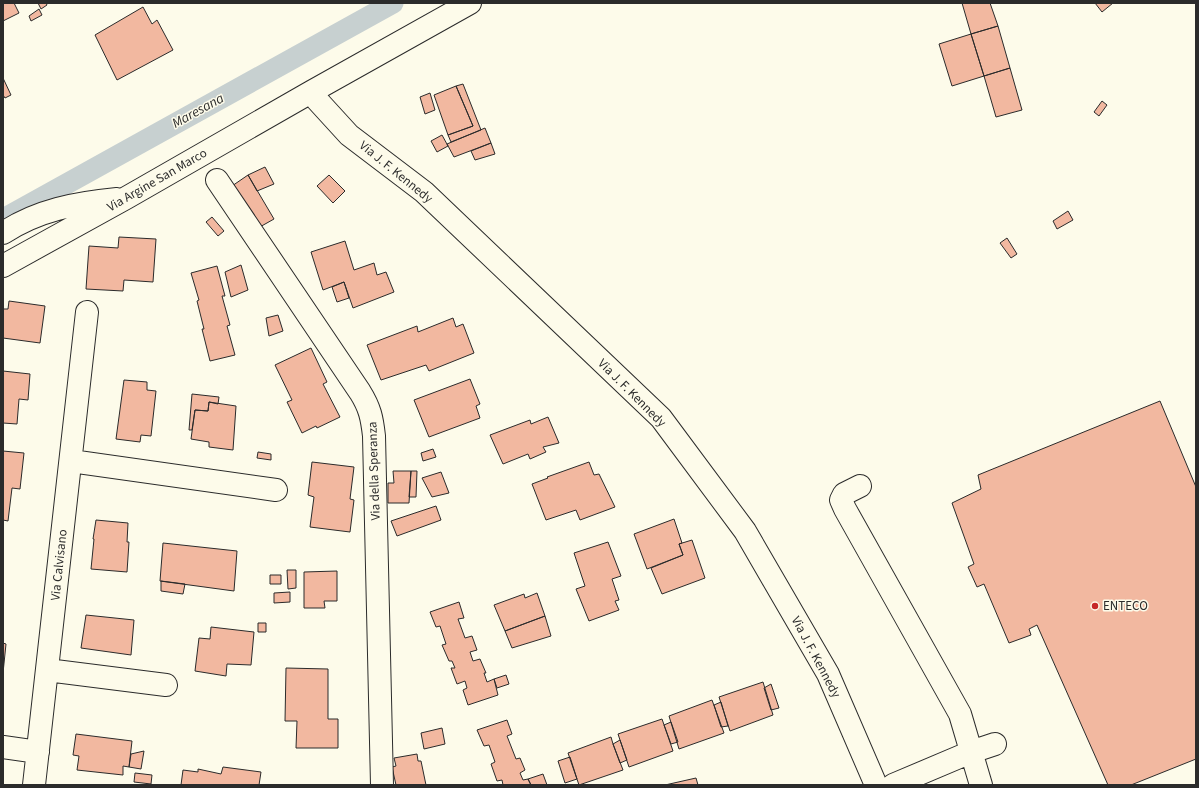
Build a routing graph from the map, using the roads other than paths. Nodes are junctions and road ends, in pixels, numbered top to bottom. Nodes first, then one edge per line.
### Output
1 (470, 3) edge
2 (311, 92) junction
3 (217, 180) dead end
4 (126, 198) junction
5 (3, 233) edge
6 (3, 266) edge
7 (87, 312) dead end
8 (71, 461) junction
9 (860, 486) dead end
10 (276, 490) dead end
11 (47, 670) junction
12 (166, 685) dead end
13 (995, 744) dead end
14 (3, 747) edge
15 (38, 752) junction
16 (971, 752) junction
17 (34, 785) edge
18 (382, 785) edge
19 (876, 785) edge
20 (893, 785) edge
21 (981, 785) edge

1 - 2 street, Via Argine San Marco
2 - 4 street, Via Argine San Marco
2 - 19 street, Via J. F. Kennedy
3 - 18 street, Via della Speranza
4 - 5 street
4 - 6 street, Via Argine San Marco
7 - 8 street, Via Calvisano
8 - 10 street
8 - 11 street, Via Calvisano
9 - 16 street
11 - 12 street
11 - 15 street, Via Calvisano
13 - 16 street
14 - 15 street
15 - 17 street, Via Calvisano
16 - 20 street
16 - 21 street

